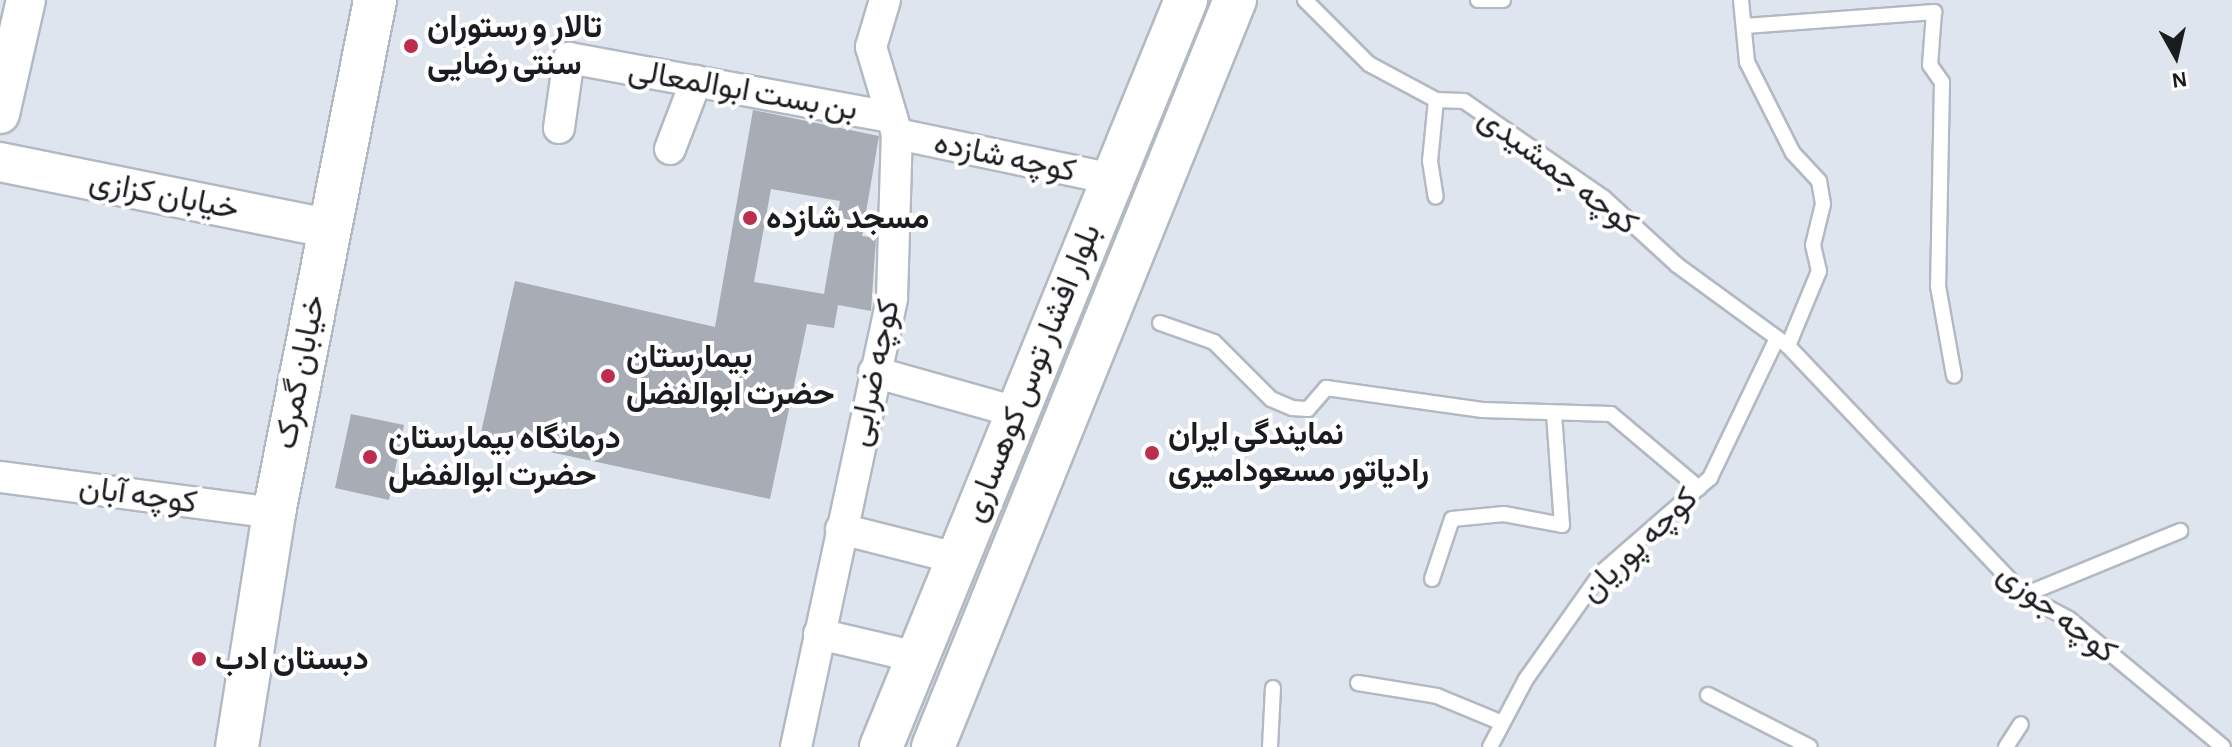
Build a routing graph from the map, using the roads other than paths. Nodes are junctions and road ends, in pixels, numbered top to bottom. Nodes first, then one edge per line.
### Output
1 (26, 0) edge
2 (375, 0) edge
3 (885, 0) edge
4 (1186, 0) edge
5 (1235, 0) edge
6 (1326, 0) edge
7 (1478, 0) edge
8 (1503, 0) edge
9 (1741, 0) edge
10 (1309, 5) edge
11 (1745, 26) junction
12 (696, 81) junction
13 (1436, 100) junction
14 (0, 114) edge
15 (894, 126) junction
16 (559, 128) dead end
17 (670, 149) dead end
18 (0, 162) edge
19 (1112, 179) junction
20 (1436, 197) dead end
21 (327, 228) junction
22 (1160, 323) dead end
23 (1783, 342) junction
24 (874, 372) junction
25 (1954, 376) dead end
26 (1837, 398) joint
27 (1016, 412) junction
28 (1554, 414) junction
29 (1, 477) edge
30 (1699, 488) junction
31 (274, 513) junction
32 (841, 529) junction
33 (2180, 531) dead end
34 (956, 558) junction
35 (1432, 579) dead end
36 (2024, 595) junction
37 (819, 634) junction
38 (917, 657) junction
39 (1358, 683) dead end
40 (1273, 688) dead end
41 (1708, 695) dead end
42 (1500, 722) junction
43 (2021, 724) dead end
44 (237, 747) edge
45 (796, 747) edge
46 (881, 747) edge
47 (933, 747) edge
48 (1270, 747) edge
49 (1490, 747) edge
50 (1810, 747) edge
51 (2006, 747) edge
52 (2223, 747) edge

1 - 14 street
2 - 21 main road, خیابان گمرک
3 - 15 street, کوچه ضرابی
4 - 19 main road, بلوار افشار توس کوهساری
5 - 47 main road, بلوار افشار توس کوهساری
6 - 10 lane
7 - 8 lane
9 - 11 lane, کوچه پوریان
10 - 13 lane, کوچه جمشیدی
11 - 23 lane, کوچه پوریان
11 - 25 lane
12 - 15 street, بن بست ابوالمعالی
12 - 16 street, بن بست ابوالمعالی
12 - 17 street
13 - 20 lane
13 - 23 lane, کوچه جمشیدی
15 - 19 street, کوچه شازده
15 - 24 street, کوچه ضرابی
18 - 21 street, خیابان کزازی
19 - 27 main road, بلوار افشار توس کوهساری
21 - 31 main road, خیابان گمرک
22 - 28 lane
23 - 26 lane, کوچه جمشیدی
23 - 30 lane, کوچه پوریان
24 - 27 street
24 - 32 street, کوچه ضرابی
26 - 36 lane, کوچه جوزی
27 - 34 main road, بلوار افشار توس کوهساری
28 - 30 lane
28 - 35 lane
29 - 31 street, کوچه آبان
30 - 42 lane, کوچه پوریان
31 - 44 main road, خیابان گمرک
32 - 34 street
32 - 37 street, کوچه ضرابی
33 - 36 lane
34 - 38 main road, بلوار افشار توس کوهساری
36 - 52 lane, کوچه جوزی
37 - 38 street
37 - 45 street, کوچه ضرابی
38 - 46 main road, بلوار افشار توس کوهساری
39 - 42 lane
40 - 48 lane
41 - 50 lane
42 - 49 lane, کوچه پوریان
43 - 51 lane

